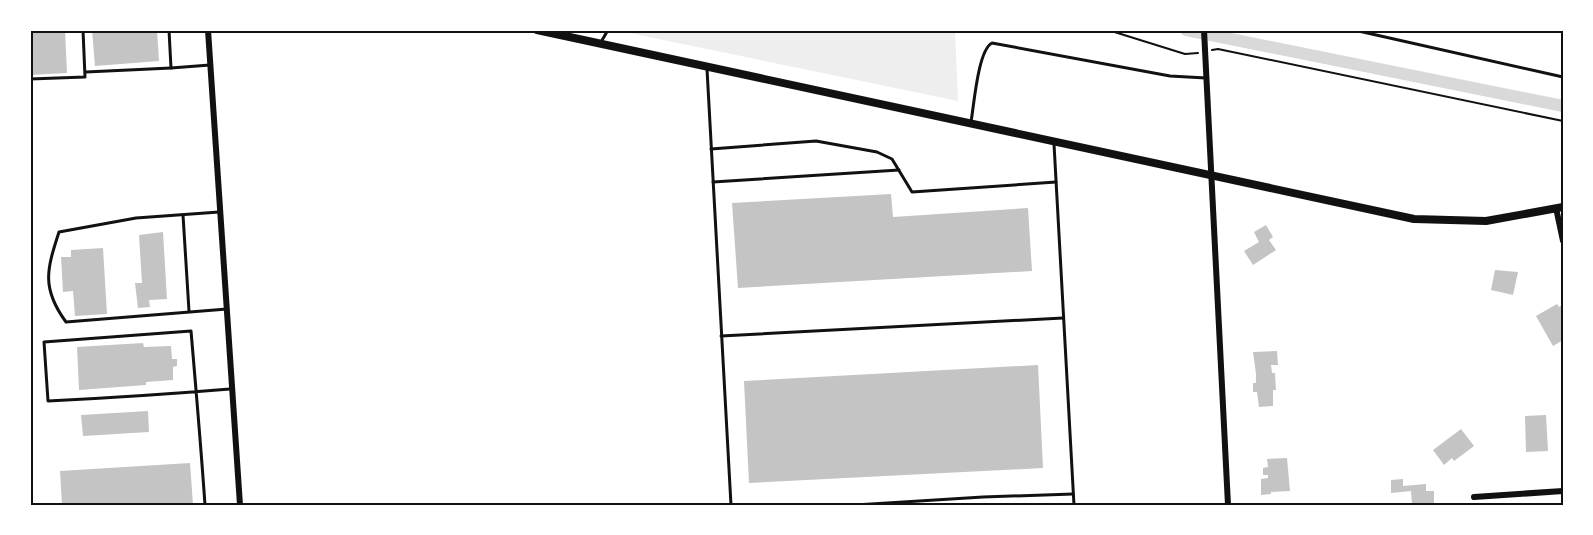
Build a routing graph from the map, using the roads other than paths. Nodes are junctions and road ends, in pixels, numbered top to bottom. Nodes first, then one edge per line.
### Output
1 (83, 30) edge
2 (169, 30) edge
3 (208, 30) edge
4 (537, 30) edge
5 (608, 30) edge
6 (1204, 30) edge
7 (1354, 30) edge
8 (600, 44) junction
9 (210, 65) junction
10 (707, 67) junction
11 (171, 68) junction
12 (85, 72) junction
13 (1563, 76) edge
14 (1206, 78) junction
15 (30, 79) edge
16 (971, 124) junction
17 (1054, 142) junction
18 (711, 149) junction
19 (899, 170) junction
20 (1211, 176) junction
21 (713, 182) junction
22 (1056, 182) junction
23 (1560, 207) edge
24 (221, 212) junction
25 (183, 215) junction
26 (1563, 241) edge
27 (227, 309) junction
28 (189, 311) junction
29 (1063, 318) junction
30 (722, 336) junction
31 (232, 389) junction
32 (196, 392) junction
33 (1563, 492) edge
34 (1073, 494) junction
35 (1474, 497) dead end
36 (205, 505) edge
37 (240, 505) edge
38 (731, 505) edge
39 (855, 505) edge
40 (1074, 505) edge
41 (1228, 505) edge

1 - 12 lane
2 - 11 lane
3 - 9 street
4 - 8 main road
5 - 8 lane
6 - 14 street
7 - 13 lane
8 - 10 main road
9 - 11 lane
9 - 24 street
10 - 16 main road
10 - 18 lane
11 - 12 lane
12 - 15 lane
14 - 16 lane
14 - 20 street
16 - 17 main road
17 - 20 main road
17 - 22 lane
18 - 19 lane
18 - 21 lane
19 - 21 lane
19 - 22 lane
20 - 23 main road
20 - 41 street
21 - 30 lane
22 - 29 lane
23 - 26 street
24 - 25 lane
24 - 27 street
25 - 28 lane
25 - 28 lane
27 - 28 lane
27 - 31 street
29 - 30 lane
29 - 34 lane
30 - 38 lane
31 - 32 lane
31 - 37 street
32 - 32 lane
32 - 36 lane
33 - 35 street
34 - 39 lane
34 - 40 lane

